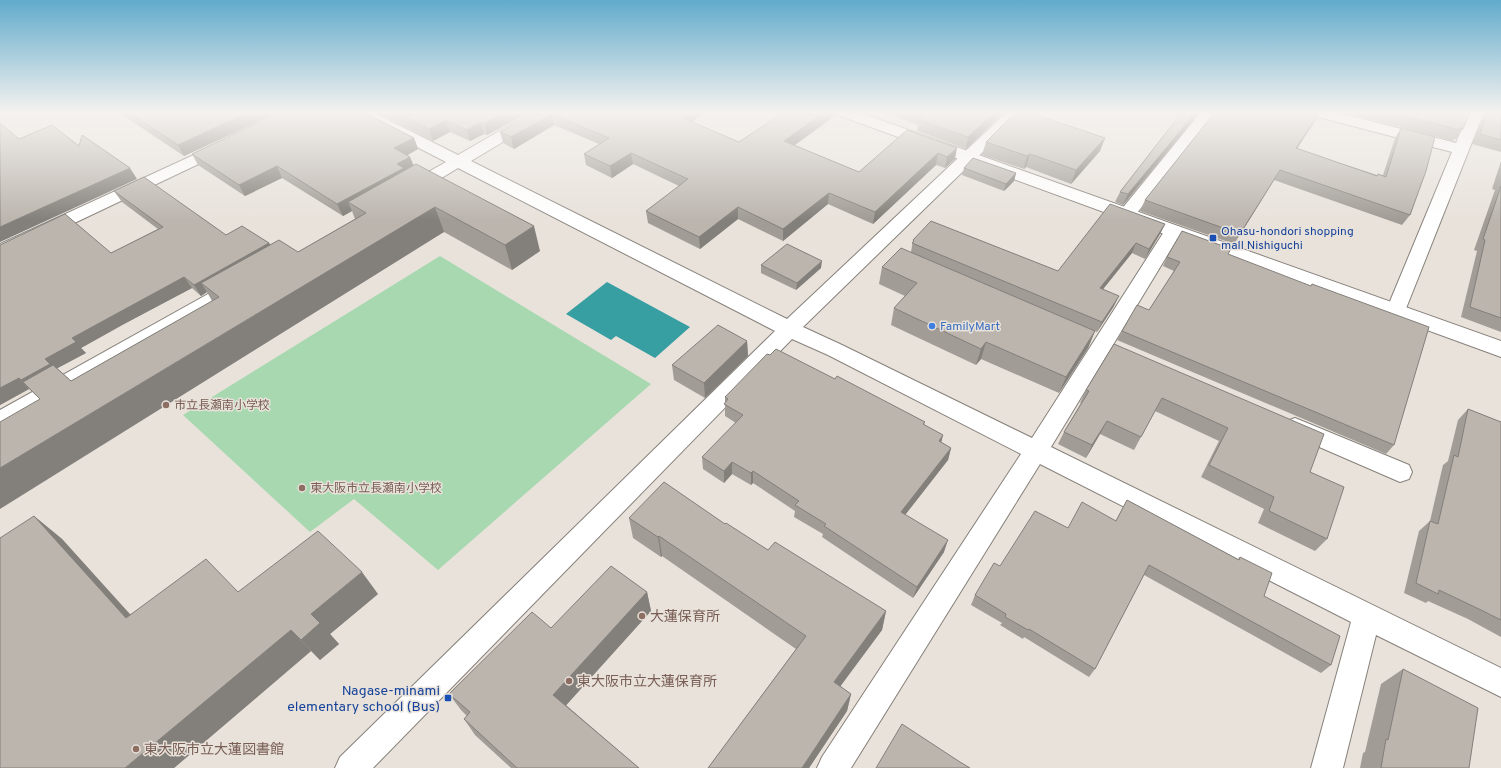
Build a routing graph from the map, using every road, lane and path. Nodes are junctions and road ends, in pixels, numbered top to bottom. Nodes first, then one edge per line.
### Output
1 (219, 148) edge
2 (430, 148) edge
3 (482, 148) edge
4 (945, 148) edge
5 (977, 148) edge
6 (1180, 148) edge
7 (1456, 148) edge
8 (1461, 149) joint
9 (968, 156) junction
10 (458, 162) junction
11 (395, 197) edge
12 (1127, 214) junction
13 (1173, 231) junction
14 (875, 246) junction
15 (0, 251) edge
16 (897, 256) edge
17 (228, 292) edge
18 (1396, 311) junction
19 (789, 329) junction
20 (1095, 341) junction
21 (1501, 349) edge
22 (1124, 354) edge
23 (1277, 419) edge
24 (0, 421) edge
25 (1036, 451) junction
26 (1400, 472) dead end
27 (1367, 616) junction
28 (1501, 683) edge
29 (351, 768) edge
30 (834, 768) edge
31 (1328, 768) edge

1 - 15 street
2 - 10 street
3 - 10 street
4 - 9 street
5 - 9 street
6 - 12 street
7 - 8 street
8 - 18 street
9 - 12 street
9 - 14 street
10 - 11 street
10 - 19 street
12 - 13 street
13 - 18 street
13 - 20 street
14 - 16 street
14 - 19 street
17 - 24 street
18 - 21 street
19 - 25 street
19 - 29 street
20 - 22 street
20 - 25 street
23 - 26 street
25 - 27 street
25 - 30 street
27 - 28 street
27 - 31 street

